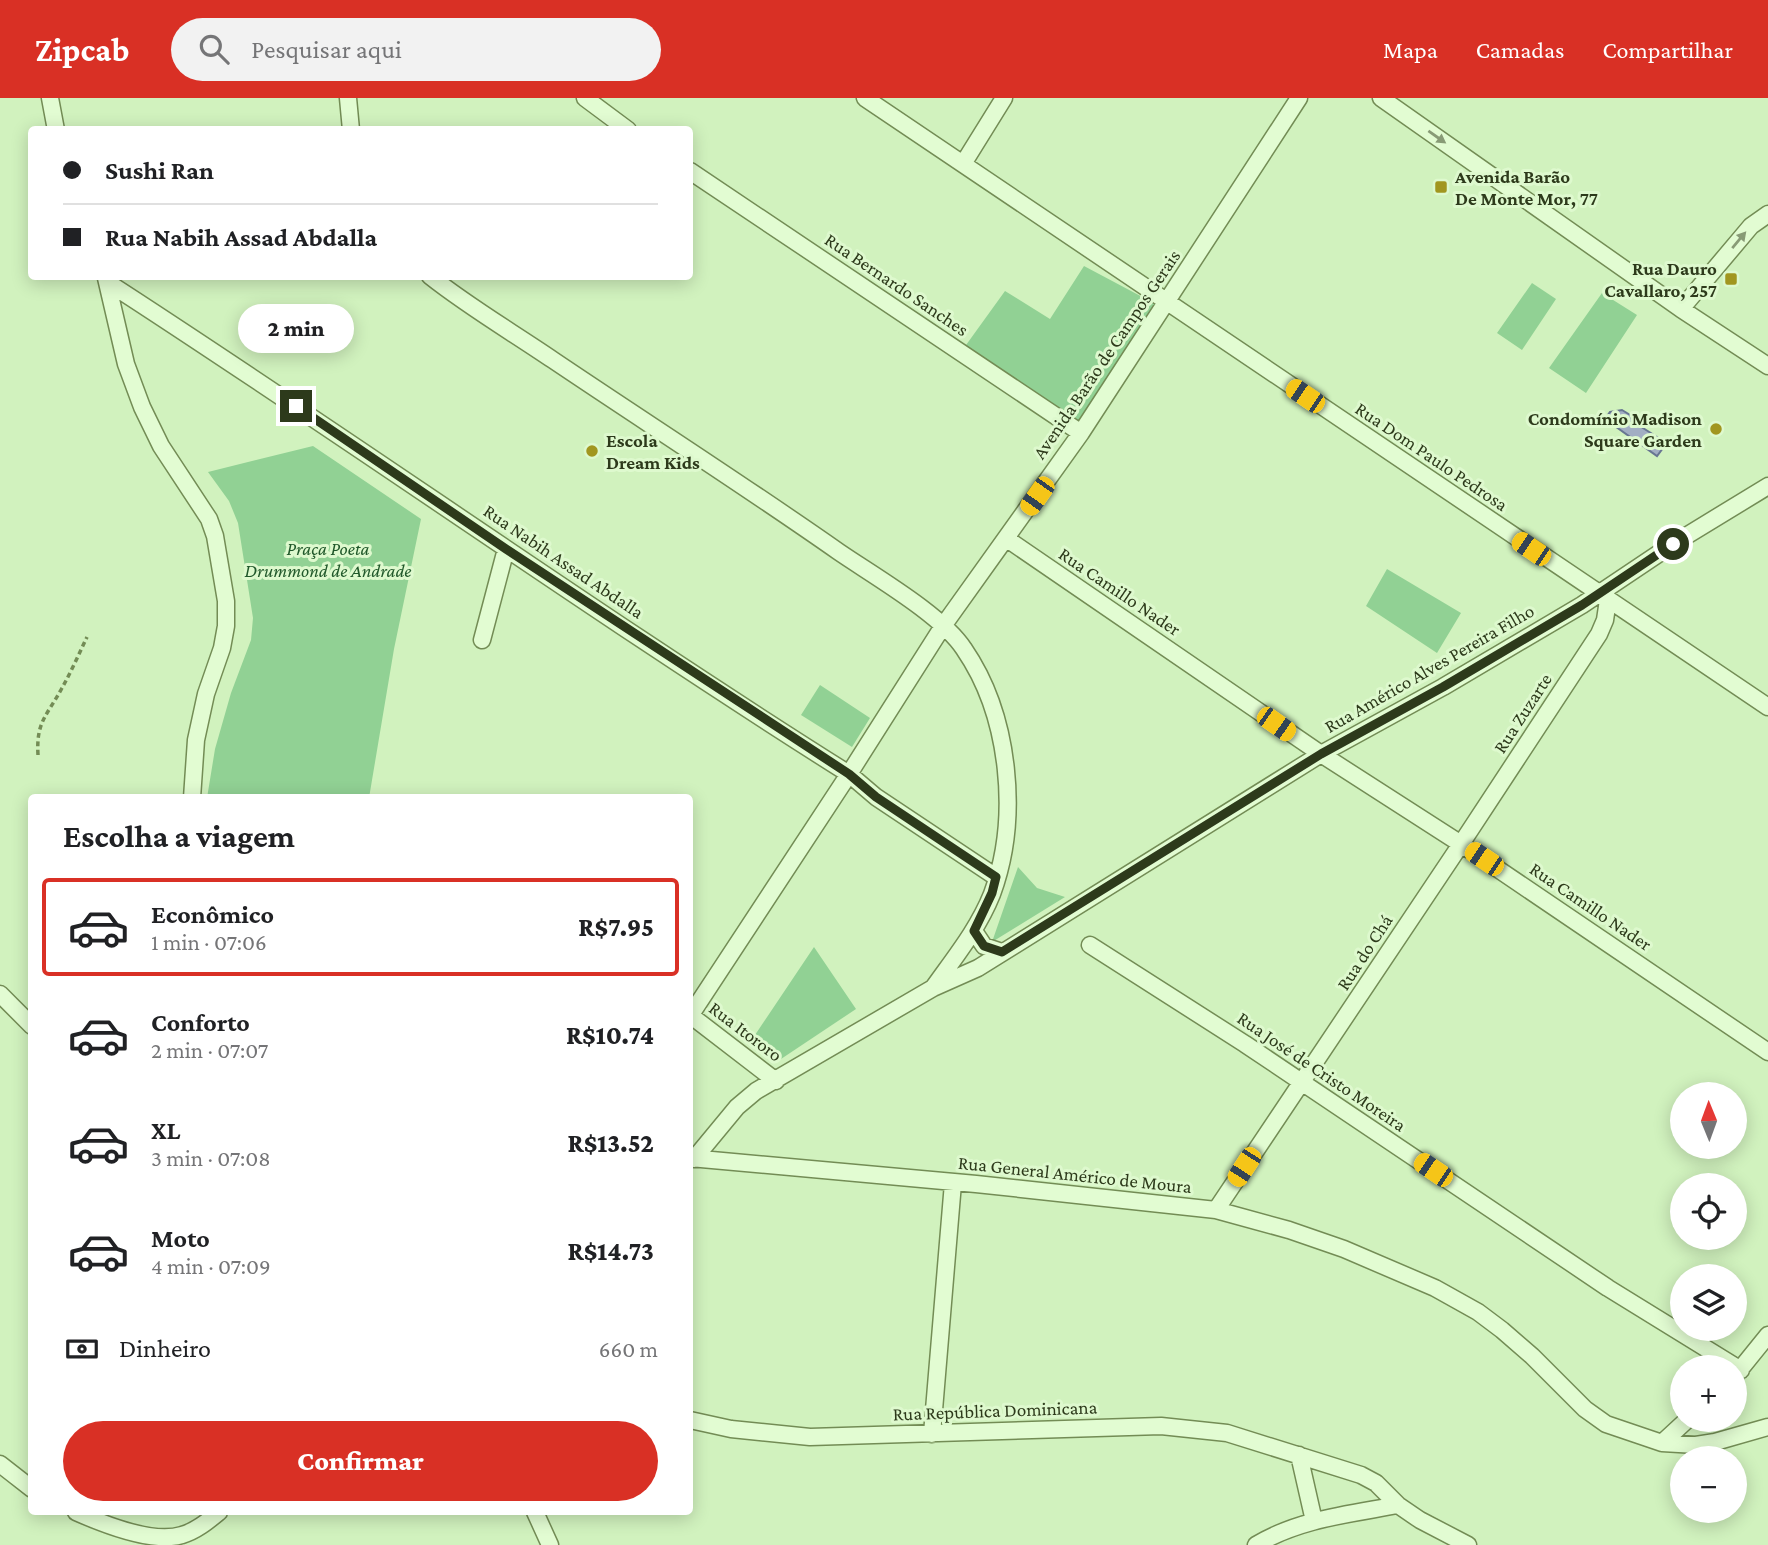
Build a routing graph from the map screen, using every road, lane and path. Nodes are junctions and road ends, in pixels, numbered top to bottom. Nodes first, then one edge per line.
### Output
1 (50, 98) edge
2 (348, 98) edge
3 (584, 98) edge
4 (865, 98) edge
5 (1004, 98) edge
6 (1299, 98) edge
7 (1381, 98) edge
8 (56, 126) edge
9 (351, 126) edge
10 (622, 126) edge
11 (963, 164) junction
12 (693, 173) edge
13 (1768, 214) edge
14 (106, 280) edge
15 (108, 280) edge
16 (436, 280) edge
17 (1167, 301) junction
18 (1681, 309) junction
19 (1768, 366) edge
20 (1082, 433) junction
21 (1768, 486) edge
22 (1007, 539) junction
23 (506, 549) junction
24 (1603, 597) junction
25 (943, 626) junction
26 (87, 637) dead end
27 (482, 640) dead end
28 (1768, 708) edge
29 (1321, 754) junction
30 (38, 755) dead end
31 (849, 774) junction
32 (192, 794) edge
33 (1461, 844) junction
34 (996, 877) junction
35 (974, 931) junction
36 (1090, 945) dead end
37 (1002, 952) junction
38 (933, 988) junction
39 (0, 994) edge
40 (693, 1010) edge
41 (693, 1017) edge
42 (28, 1022) edge
43 (1768, 1052) edge
44 (776, 1081) junction
45 (1302, 1082) junction
46 (693, 1157) edge
47 (693, 1158) edge
48 (953, 1182) junction
49 (1216, 1210) junction
50 (1768, 1335) edge
51 (1709, 1355) edge
52 (1747, 1362) edge
53 (693, 1421) edge
54 (1768, 1427) edge
55 (1674, 1432) edge
56 (932, 1434) junction
57 (1662, 1443) junction
58 (1299, 1455) junction
59 (0, 1464) edge
60 (28, 1486) edge
61 (1398, 1505) junction
62 (83, 1515) edge
63 (211, 1515) edge
64 (536, 1515) edge
65 (1314, 1521) junction
66 (550, 1545) edge
67 (1256, 1545) edge
68 (1468, 1545) edge

1 - 8 street
2 - 9 street
3 - 10 street
4 - 11 street, Rua Dom Paulo Pedrosa
5 - 11 street
6 - 17 street, Avenida Barão de Campos Gerais
7 -> 18 street
11 - 17 street, Rua Dom Paulo Pedrosa
12 - 20 street, Rua Bernardo Sanches
18 -> 13 street
14 - 32 street
15 - 23 street, Rua Nabih Assad Abdalla
16 - 25 street
17 - 20 street, Avenida Barão de Campos Gerais
17 - 24 street, Rua Dom Paulo Pedrosa
18 - 19 street
20 - 22 street, Avenida Barão de Campos Gerais
21 - 24 street, Rua Américo Alves Pereira Filho
22 - 25 street, Avenida Barão de Campos Gerais
22 - 29 street, Rua Camillo Nader
23 - 27 street
23 - 31 street, Rua Nabih Assad Abdalla
24 - 28 street, Rua Dom Paulo Pedrosa
24 - 29 street, Rua Américo Alves Pereira Filho
24 - 33 street, Rua Zuzarte
25 - 31 street, Avenida Barão de Campos Gerais
25 - 34 street
26 - 30 path
29 - 33 street, Rua Camillo Nader
29 - 37 street, Rua Américo Alves Pereira Filho
31 - 34 street, Rua Nabih Assad Abdalla
31 - 40 street, Avenida Barão de Campos Gerais
33 - 43 street, Rua Camillo Nader
33 - 45 street, Rua do Chá
34 - 35 street
35 - 37 street
35 - 38 street
36 - 45 street, Rua José de Cristo Moreira
37 - 38 street, Rua Américo Alves Pereira Filho
38 - 44 street, Rua Américo Alves Pereira Filho
39 - 42 street
41 - 44 street, Rua Itororo
44 - 46 street, Rua Américo Alves Pereira Filho
45 - 49 street, Rua do Chá
45 - 51 street, Rua José de Cristo Moreira
47 - 48 street, Rua General Américo de Moura
48 - 49 street, Rua General Américo de Moura
48 - 56 street
49 - 57 street, Rua General Américo de Moura
50 - 52 street
53 - 56 street, Rua República Dominicana
54 - 57 street, Rua General Américo de Moura
55 - 57 street
56 - 58 street, Rua República Dominicana
58 - 61 street, Rua República Dominicana
58 - 65 street
59 - 60 street
61 - 65 street
61 - 68 street, Rua República Dominicana
62 - 63 street
64 - 66 street
65 - 67 street

